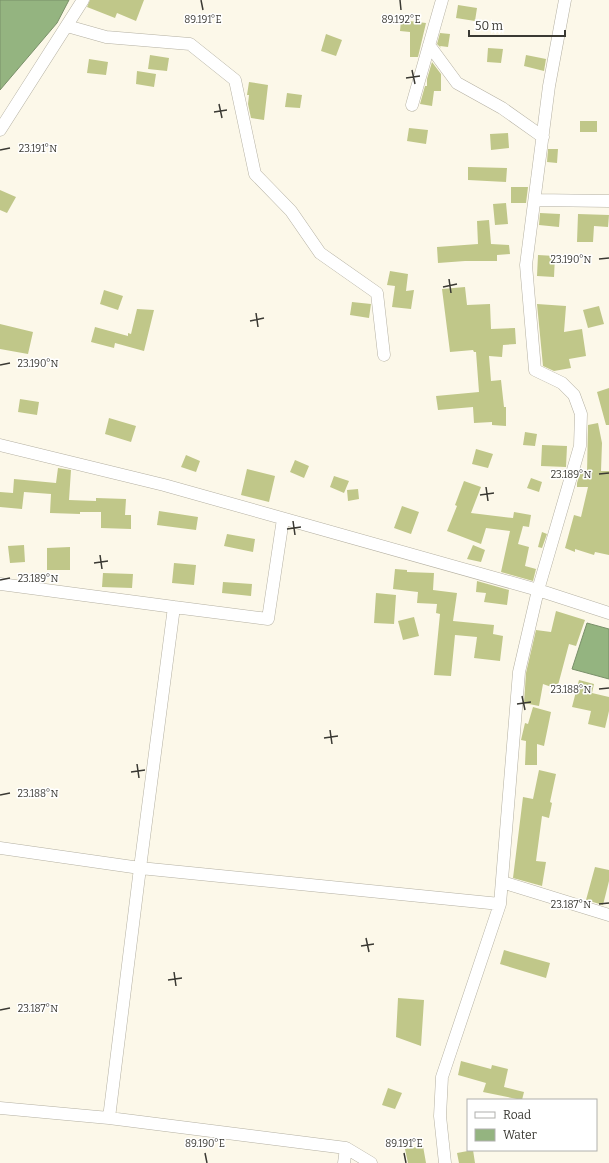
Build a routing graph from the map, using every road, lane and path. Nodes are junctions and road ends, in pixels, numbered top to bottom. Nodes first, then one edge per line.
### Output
1 (84, 0) edge
2 (442, 0) edge
3 (565, 0) edge
4 (67, 26) junction
5 (429, 46) junction
6 (412, 105) dead end
7 (0, 130) edge
8 (543, 137) junction
9 (535, 200) junction
10 (609, 201) edge
11 (384, 355) dead end
12 (0, 445) edge
13 (283, 519) junction
14 (0, 584) edge
15 (538, 590) junction
16 (174, 607) junction
17 (609, 613) edge
18 (0, 848) edge
19 (140, 868) junction
20 (502, 882) junction
21 (500, 904) junction
22 (609, 915) edge
23 (0, 1108) edge
24 (110, 1118) junction
25 (346, 1148) junction
26 (344, 1163) edge
27 (371, 1163) edge
28 (446, 1163) edge

1 - 4 street
2 - 5 street
3 - 8 street
4 - 7 street
4 - 11 street
5 - 6 street
5 - 8 street
8 - 9 street
9 - 10 street
9 - 15 street
12 - 13 street
13 - 15 street
13 - 16 street
14 - 16 street
15 - 17 street
15 - 20 street
16 - 19 street
18 - 19 street
19 - 21 street
19 - 24 street
20 - 21 street
20 - 22 street
21 - 28 street
23 - 24 street
24 - 25 street
25 - 26 street
25 - 27 street

